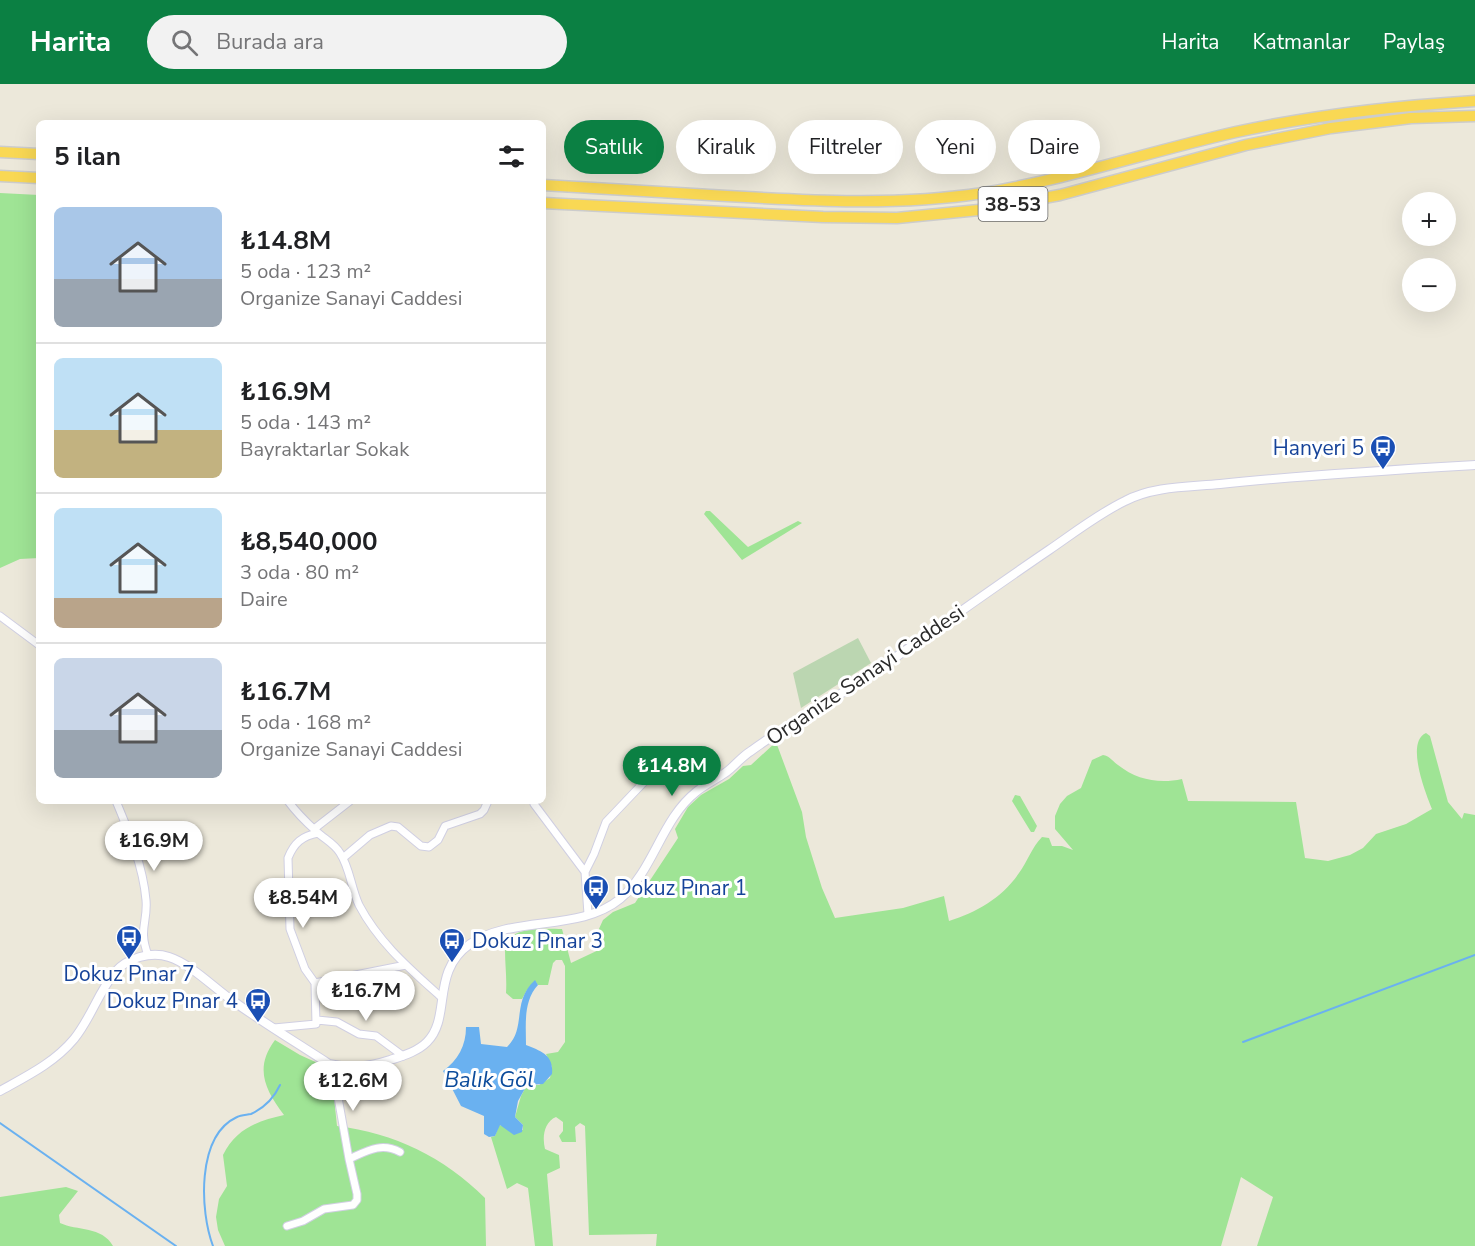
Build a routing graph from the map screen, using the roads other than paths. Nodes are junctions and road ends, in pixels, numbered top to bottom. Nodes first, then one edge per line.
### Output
1 (1475, 101) edge
2 (1475, 116) edge
3 (0, 152) edge
4 (36, 154) edge
5 (0, 176) edge
6 (36, 178) edge
7 (546, 185) edge
8 (546, 203) edge
9 (1475, 465) edge
10 (0, 616) edge
11 (36, 643) edge
12 (645, 781) dead end
13 (117, 804) edge
14 (291, 804) edge
15 (347, 804) edge
16 (486, 804) edge
17 (534, 804) dead end
18 (316, 831) junction
19 (343, 858) junction
20 (585, 872) junction
21 (588, 914) junction
22 (148, 955) junction
23 (406, 965) junction
24 (315, 983) junction
25 (441, 997) junction
26 (317, 1020) junction
27 (274, 1028) junction
28 (403, 1056) junction
29 (338, 1066) junction
30 (0, 1091) edge
31 (400, 1152) dead end
32 (349, 1159) junction
33 (287, 1226) dead end

1 - 7 highway, 38-53
2 - 8 highway, 38-53
3 - 4 highway
5 - 6 highway
9 - 21 street, Organize Sanayi Caddesi
10 - 11 street
12 - 20 street
13 - 22 street
14 - 18 street
15 - 18 street
16 - 19 street
17 - 20 street
18 - 19 street
18 - 24 street
19 - 23 street
20 - 21 street
21 - 25 street, Organize Sanayi Caddesi
22 - 27 street, Organize Sanayi Caddesi
22 - 30 street
23 - 24 street
23 - 25 street
24 - 26 street
25 - 28 street, Organize Sanayi Caddesi
26 - 27 street
26 - 28 street
27 - 29 street, Organize Sanayi Caddesi
28 - 29 street, Organize Sanayi Caddesi
29 - 32 street
31 - 32 street
32 - 33 street

